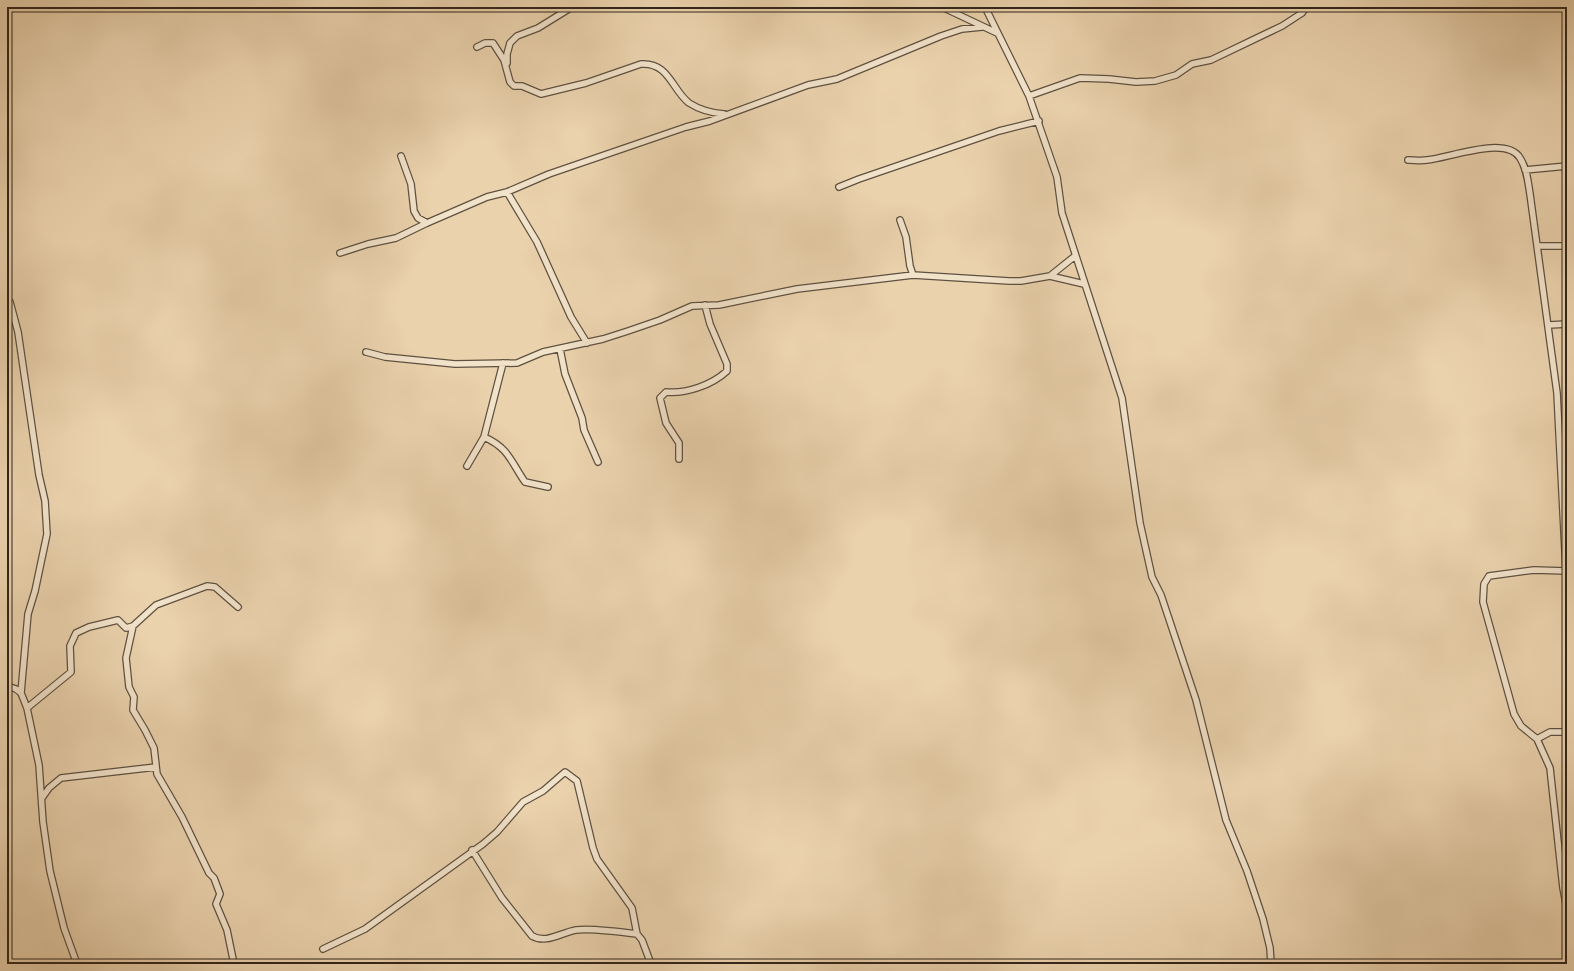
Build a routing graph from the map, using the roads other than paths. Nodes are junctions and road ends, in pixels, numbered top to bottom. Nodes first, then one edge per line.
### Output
1 (572, 7) edge
2 (942, 7) edge
3 (985, 7) edge
4 (1306, 7) edge
5 (982, 27) junction
6 (997, 33) junction
7 (477, 47) dead end
8 (507, 70) junction
9 (1029, 96) junction
10 (727, 114) junction
11 (1039, 121) junction
12 (401, 156) dead end
13 (1408, 160) dead end
14 (1567, 166) edge
15 (1525, 170) junction
16 (839, 187) dead end
17 (508, 192) junction
18 (900, 220) dead end
19 (427, 223) junction
20 (1538, 246) junction
21 (1567, 246) edge
22 (340, 253) dead end
23 (1075, 256) junction
24 (913, 275) junction
25 (1050, 276) junction
26 (1084, 284) junction
27 (7, 302) edge
28 (705, 305) junction
29 (1567, 324) edge
30 (1549, 325) junction
31 (587, 343) junction
32 (560, 349) junction
33 (366, 352) dead end
34 (503, 363) junction
35 (484, 437) junction
36 (679, 459) dead end
37 (598, 462) dead end
38 (467, 466) dead end
39 (548, 487) dead end
40 (1567, 571) edge
41 (238, 607) dead end
42 (133, 626) junction
43 (7, 686) edge
44 (22, 693) junction
45 (27, 708) junction
46 (1567, 732) edge
47 (1537, 739) junction
48 (156, 767) junction
49 (42, 798) junction
50 (472, 850) junction
51 (1566, 896) edge
52 (1567, 909) edge
53 (637, 934) junction
54 (323, 949) dead end
55 (76, 964) edge
56 (234, 964) edge
57 (651, 964) edge
58 (1271, 964) edge

1 - 8 street
2 - 5 street
3 - 6 street
4 - 9 street
5 - 6 street
5 - 10 street
6 - 9 street
7 - 8 street
8 - 10 street
9 - 11 street
10 - 17 street
11 - 16 street
11 - 23 street
12 - 19 street
13 - 15 street
14 - 15 street
15 - 20 street
17 - 19 street
17 - 31 street
18 - 24 street
19 - 22 street
20 - 21 street
20 - 30 street
23 - 25 street
23 - 26 street
24 - 25 street
24 - 28 street
25 - 26 street
26 - 58 street
27 - 44 street
28 - 31 street
28 - 36 street
29 - 30 street
30 - 40 street
31 - 32 street
32 - 34 street
32 - 37 street
33 - 34 street
34 - 35 street
35 - 38 street
35 - 39 street
40 - 47 street
41 - 42 street
42 - 45 street
42 - 48 street
43 - 44 street
44 - 45 street
45 - 49 street
46 - 47 street
47 - 51 street
48 - 49 street
48 - 56 street
49 - 55 street
50 - 53 street
50 - 53 street
50 - 54 street
51 - 52 street
53 - 57 street

